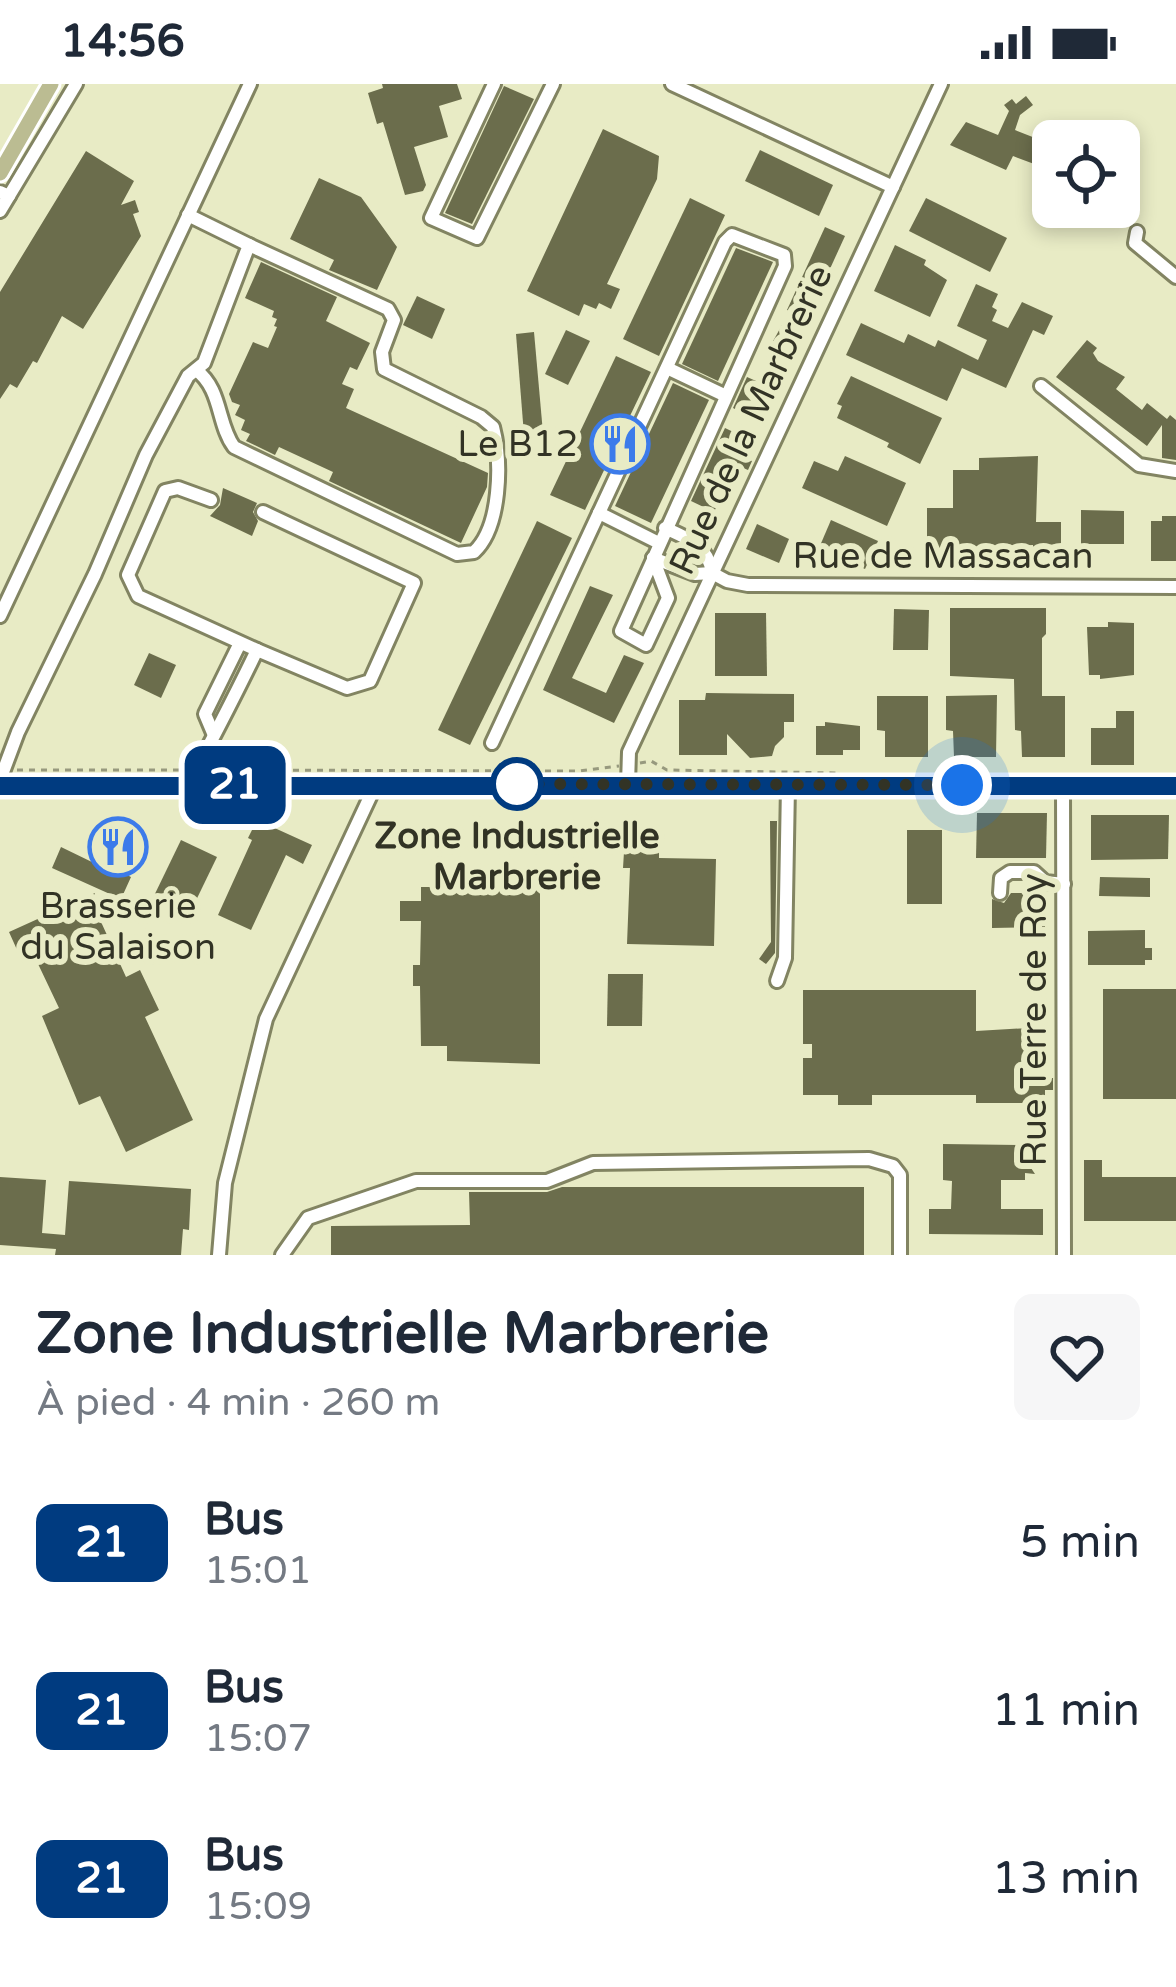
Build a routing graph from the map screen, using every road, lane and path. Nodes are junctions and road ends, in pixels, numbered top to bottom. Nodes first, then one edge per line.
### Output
1 (51, 84) edge
2 (76, 84) edge
3 (250, 84) edge
4 (494, 84) edge
5 (554, 84) edge
6 (672, 84) edge
7 (941, 84) edge
8 (0, 173) edge
9 (893, 187) junction
10 (4, 194) edge
11 (0, 211) edge
12 (188, 214) junction
13 (1138, 232) dead end
14 (249, 245) junction
15 (1176, 277) edge
16 (667, 368) junction
17 (196, 370) junction
18 (1041, 386) dead end
19 (726, 396) junction
20 (1176, 471) edge
21 (212, 500) dead end
22 (262, 512) dead end
23 (599, 513) junction
24 (665, 528) junction
25 (659, 543) junction
26 (653, 558) junction
27 (712, 573) junction
28 (1176, 586) edge
29 (0, 616) edge
30 (241, 643) junction
31 (257, 650) junction
32 (213, 733) junction
33 (492, 743) dead end
34 (628, 766) junction
35 (0, 770) edge
36 (196, 770) junction
37 (858, 773) dead end
38 (0, 783) edge
39 (376, 784) junction
40 (628, 784) junction
41 (188, 785) junction
42 (788, 785) junction
43 (1063, 786) junction
44 (1176, 786) edge
45 (1064, 884) junction
46 (1000, 893) dead end
47 (777, 980) dead end
48 (219, 1255) edge
49 (282, 1255) edge
50 (900, 1255) edge
51 (1064, 1255) edge

1 - 8 main road
2 - 10 street
3 - 12 street
4 - 5 street
6 - 9 street
7 - 9 street, Rue de la Marbrerie
9 - 27 street, Rue de la Marbrerie
10 - 11 street
12 - 14 street
12 - 29 street
13 - 15 street
14 - 17 street
14 - 17 street
16 - 19 street
16 - 19 street
16 - 23 street
17 - 38 street
18 - 20 street
19 - 24 street
21 - 30 street
22 - 31 street
23 - 25 street
23 - 33 street
24 - 25 street
24 - 27 street
25 - 26 street
26 - 26 street
26 - 27 street, Rue de Massacan
27 - 28 street, Rue de Massacan
27 - 34 street, Rue de la Marbrerie
30 - 31 street
30 - 32 street
31 - 32 street
32 - 36 street
34 - 36 path
34 - 37 path
34 - 40 street, Rue de la Marbrerie
35 - 36 path
36 - 41 street
38 - 41 street
39 - 40 street
39 - 41 street
39 - 48 street
40 - 42 street
42 - 43 street
42 - 47 street
43 - 44 street
43 - 45 street, Rue Terre de Roy
45 - 46 street
45 - 51 street, Rue Terre de Roy
49 - 50 street

